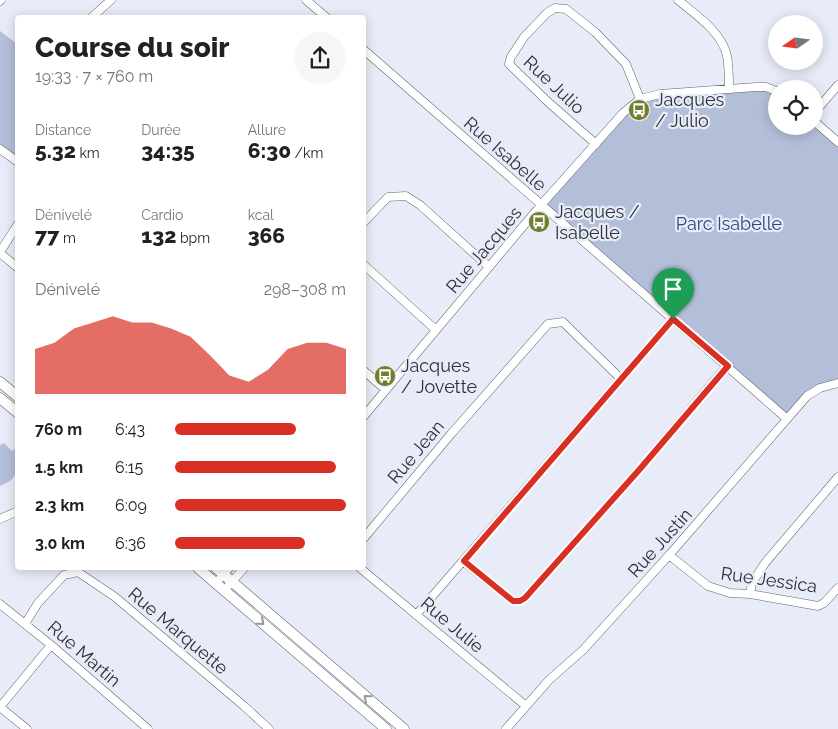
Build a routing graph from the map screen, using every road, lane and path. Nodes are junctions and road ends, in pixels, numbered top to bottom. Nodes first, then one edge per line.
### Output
1 (111, 0) edge
2 (678, 0) edge
3 (310, 1) edge
4 (94, 15) edge
5 (323, 15) edge
6 (366, 52) edge
7 (838, 85) edge
8 (729, 88) junction
9 (768, 88) edge
10 (640, 99) junction
11 (823, 102) edge
12 (823, 129) edge
13 (838, 142) edge
14 (596, 144) junction
15 (0, 149) edge
16 (15, 160) edge
17 (541, 204) junction
18 (366, 220) edge
19 (15, 229) edge
20 (0, 253) edge
21 (15, 266) edge
22 (366, 267) edge
23 (489, 267) junction
24 (673, 319) junction
25 (436, 330) junction
26 (728, 366) junction
27 (366, 373) edge
28 (621, 379) junction
29 (0, 382) edge
30 (838, 383) edge
31 (386, 390) junction
32 (15, 395) edge
33 (0, 398) edge
34 (15, 410) edge
35 (366, 414) edge
36 (786, 418) junction
37 (838, 477) edge
38 (15, 512) edge
39 (0, 519) edge
40 (366, 536) edge
41 (669, 555) junction
42 (464, 561) junction
43 (200, 570) edge
44 (223, 570) edge
45 (242, 570) edge
46 (362, 570) edge
47 (232, 582) junction
48 (216, 583) junction
49 (838, 588) edge
50 (224, 591) junction
51 (750, 594) junction
52 (0, 604) edge
53 (416, 614) junction
54 (25, 624) junction
55 (51, 645) junction
56 (526, 706) junction
57 (0, 707) edge
58 (27, 729) edge
59 (148, 729) edge
60 (269, 729) edge
61 (386, 729) edge
62 (404, 729) edge
63 (506, 729) edge

1 - 4 street
2 - 8 street
3 - 5 street
6 - 17 street, Rue Isabelle
7 - 11 street
8 - 9 street, Rue Jacques
8 - 10 street, Rue Jacques
10 - 14 street, Rue Jacques
10 - 14 street, Rue Julio
12 - 13 street
14 - 17 street, Rue Jacques
15 - 16 street
17 - 23 street, Rue Jacques
17 - 24 street, Rue Isabelle
18 - 23 street
19 - 20 street
20 - 21 street
22 - 25 street
23 - 25 street, Rue Jacques
24 - 26 street, Rue Isabelle
24 - 28 street
25 - 31 street, Rue Jacques
26 - 36 street, Rue Isabelle
26 - 42 street
27 - 31 street
28 - 40 street, Rue Jean
28 - 42 street
29 - 32 main road
30 - 36 street, Rue Justin
31 - 35 street, Rue Jacques
33 - 34 main road
36 - 41 street, Rue Justin
37 - 51 street
38 - 39 street
41 - 51 street, Rue Jessica
41 - 56 street, Rue Justin
42 - 53 street
43 - 48 main road
44 - 47 main road
44 - 48 street
45 - 47 street
46 - 53 street, Rue Julie
47 - 50 street
62 -> 47 main road
48 - 50 main road
49 - 51 street, Rue Jessica
50 -> 61 main road
52 - 54 street, Rue Martin
53 - 56 street, Rue Julie
54 - 55 street, Rue Martin
54 - 60 street, Rue Marquette
55 - 57 street
55 - 59 street, Rue Martin
56 - 63 street, Rue Justin
57 - 58 street

